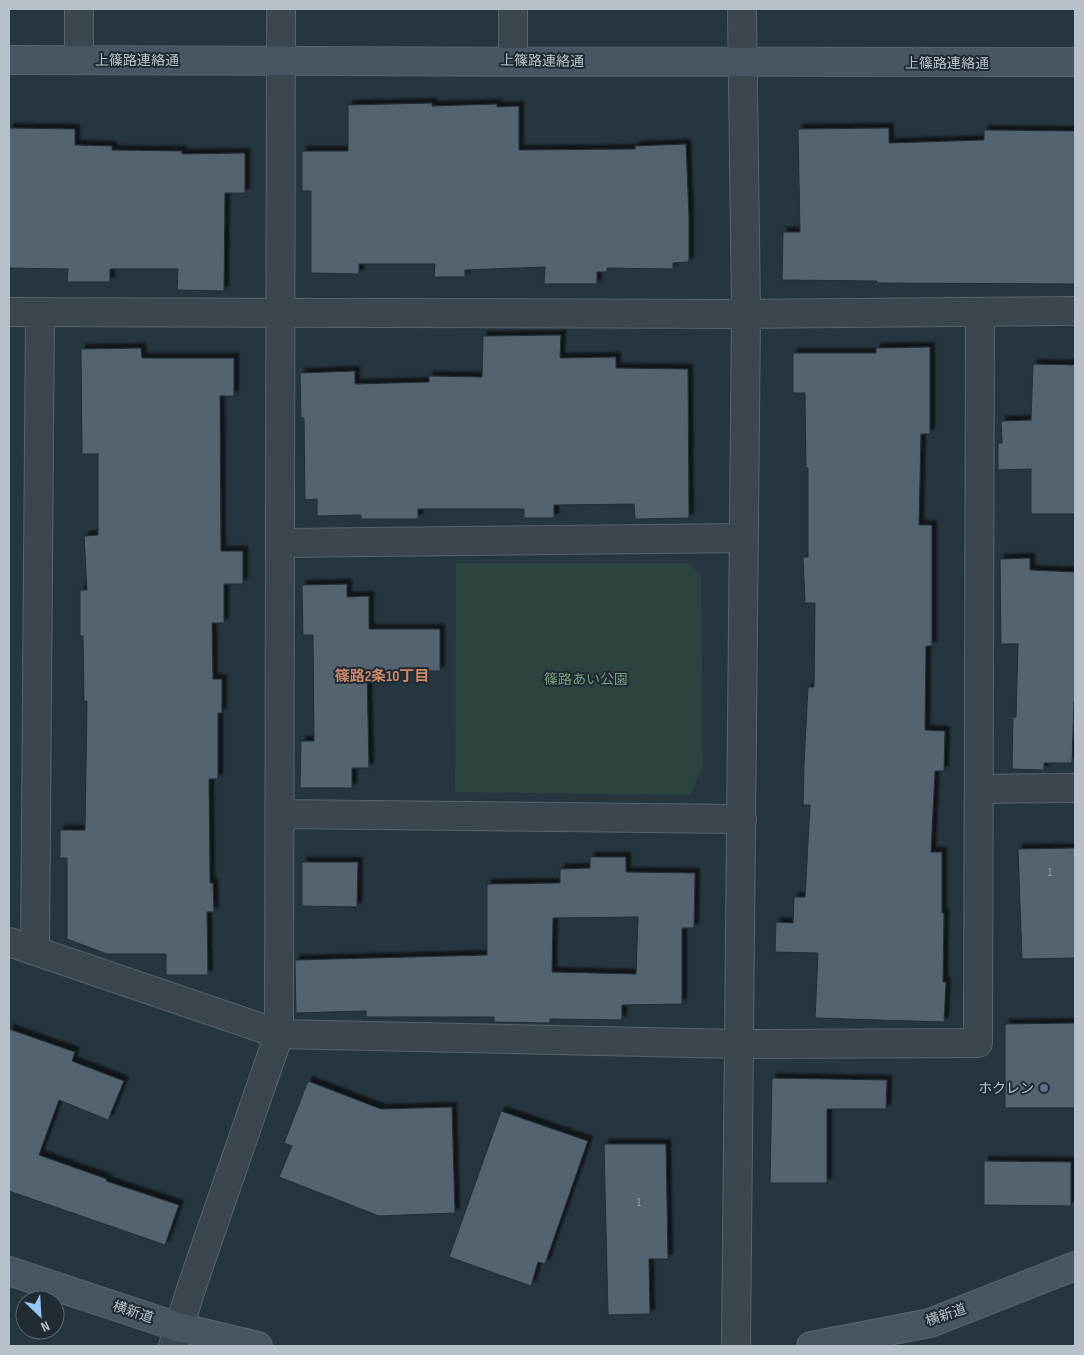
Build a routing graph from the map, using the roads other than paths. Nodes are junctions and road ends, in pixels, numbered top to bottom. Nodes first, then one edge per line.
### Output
1 (79, 9) edge
2 (281, 9) edge
3 (513, 9) edge
4 (742, 9) edge
5 (9, 60) edge
6 (79, 60) junction
7 (281, 60) junction
8 (513, 61) junction
9 (1075, 62) edge
10 (742, 64) junction
11 (1075, 311) edge
12 (9, 312) edge
13 (40, 312) junction
14 (280, 312) junction
15 (980, 312) junction
16 (746, 314) junction
17 (744, 538) junction
18 (280, 543) junction
19 (1075, 788) edge
20 (979, 789) junction
21 (280, 814) junction
22 (742, 819) junction
23 (9, 942) edge
24 (35, 951) junction
25 (279, 1034) junction
26 (739, 1044) junction
27 (1075, 1266) edge
28 (9, 1271) edge
29 (176, 1337) edge
30 (258, 1346) edge
31 (736, 1346) edge
32 (811, 1346) edge

1 - 6 street
2 - 7 street
3 - 8 street
4 - 10 street
5 - 6 street, 上篠路連絡通
6 - 7 street, 上篠路連絡通
7 - 8 street, 上篠路連絡通
7 - 14 street
8 - 10 street, 上篠路連絡通
9 - 10 street, 上篠路連絡通
10 - 16 street
11 - 15 street
12 - 13 street
13 - 14 street
13 - 24 street
14 - 16 street
14 - 18 street
15 - 16 street
15 - 20 street
16 - 17 street
17 - 18 street
17 - 22 street
18 - 21 street
19 - 20 street
20 - 26 street
21 - 22 street
21 - 25 street
22 - 26 street
23 - 24 street
24 - 25 street
25 - 26 street
25 - 29 street
26 - 31 street
27 - 32 street, 横新道
28 - 29 street, 横新道
29 - 30 street, 横新道

